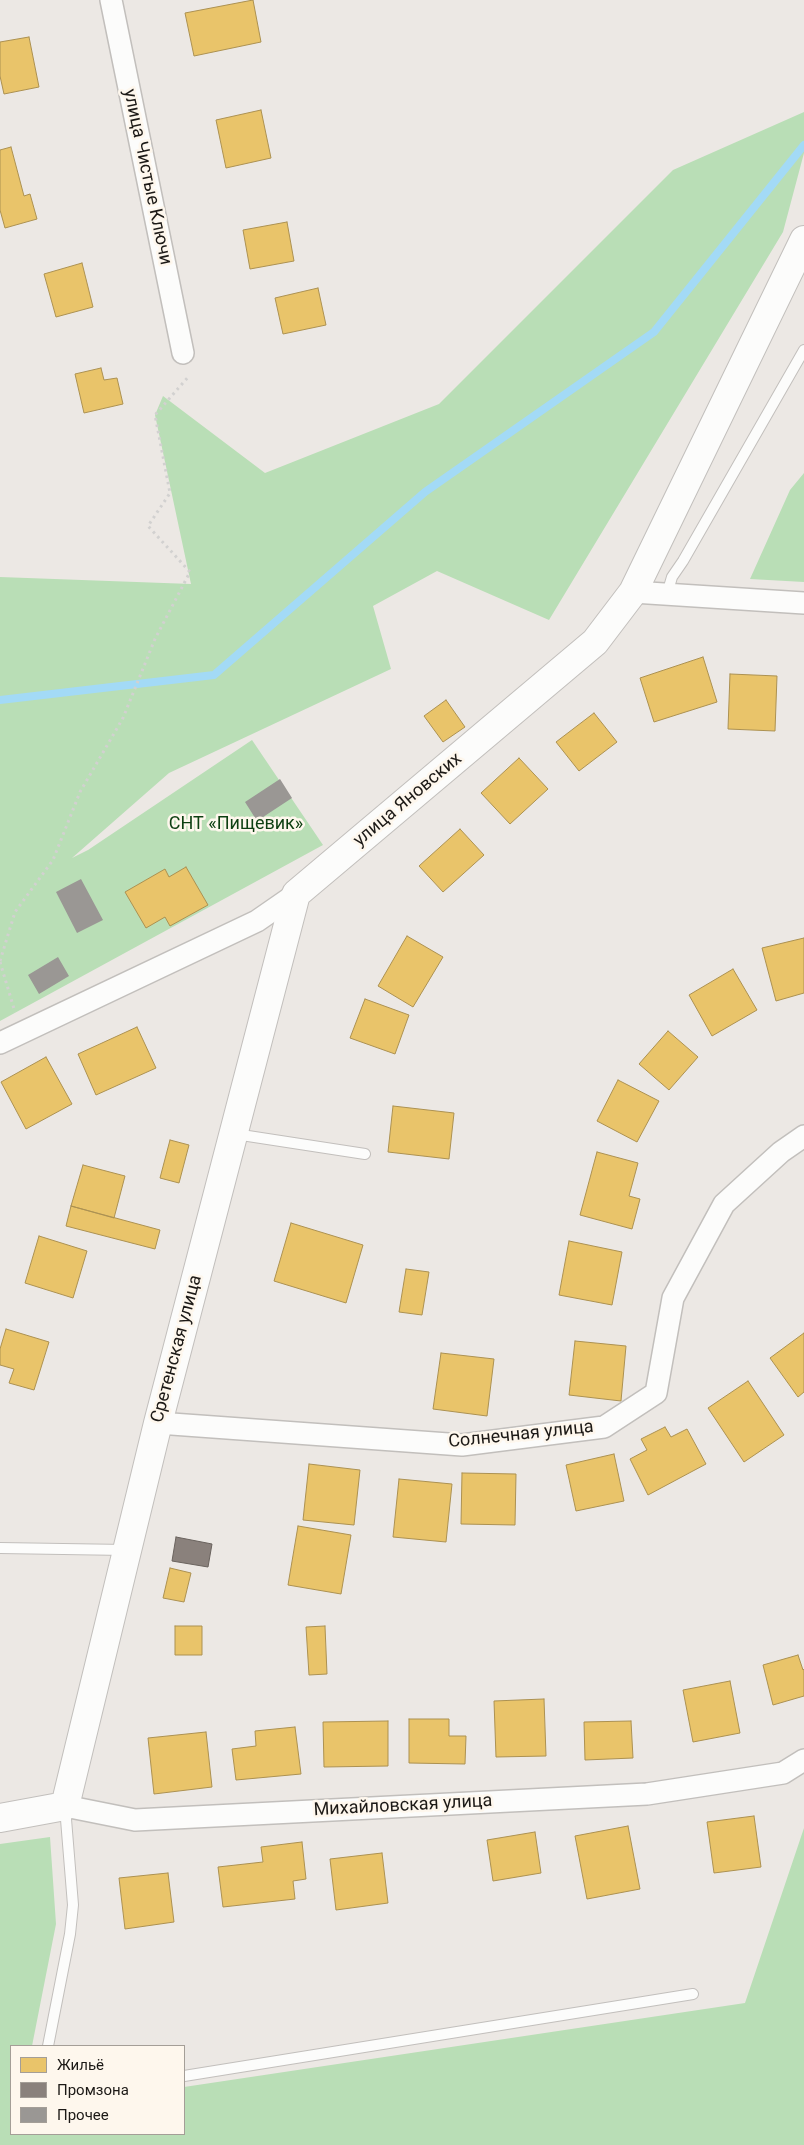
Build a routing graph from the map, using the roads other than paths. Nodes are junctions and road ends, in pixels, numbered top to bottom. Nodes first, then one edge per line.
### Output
1 (111, 0) edge
2 (804, 240) edge
3 (804, 350) edge
4 (184, 353) dead end
5 (633, 592) junction
6 (667, 594) junction
7 (804, 603) edge
8 (296, 894) junction
9 (0, 1043) edge
10 (234, 1134) junction
11 (804, 1136) edge
12 (365, 1154) dead end
13 (158, 1423) junction
14 (0, 1548) edge
15 (128, 1550) junction
16 (804, 1760) edge
17 (65, 1806) junction
18 (0, 1818) edge
19 (693, 1994) dead end
20 (48, 2045) edge
21 (185, 2076) edge

1 - 4 street, улица Чистые Ключи
2 - 5 street, улица Яновских
3 - 6 lane
5 - 6 street
5 - 8 street, улица Яновских
6 - 7 street
8 - 9 street, улица Яновских
8 - 10 street, Сретенская улица
10 - 12 lane
10 - 13 street, Сретенская улица
11 - 13 street, Солнечная улица
13 - 15 street, Сретенская улица
14 - 15 lane
15 - 17 street, Сретенская улица
16 - 17 street, Михайловская улица
17 - 18 street, Михайловская улица
17 - 20 lane
19 - 21 lane

